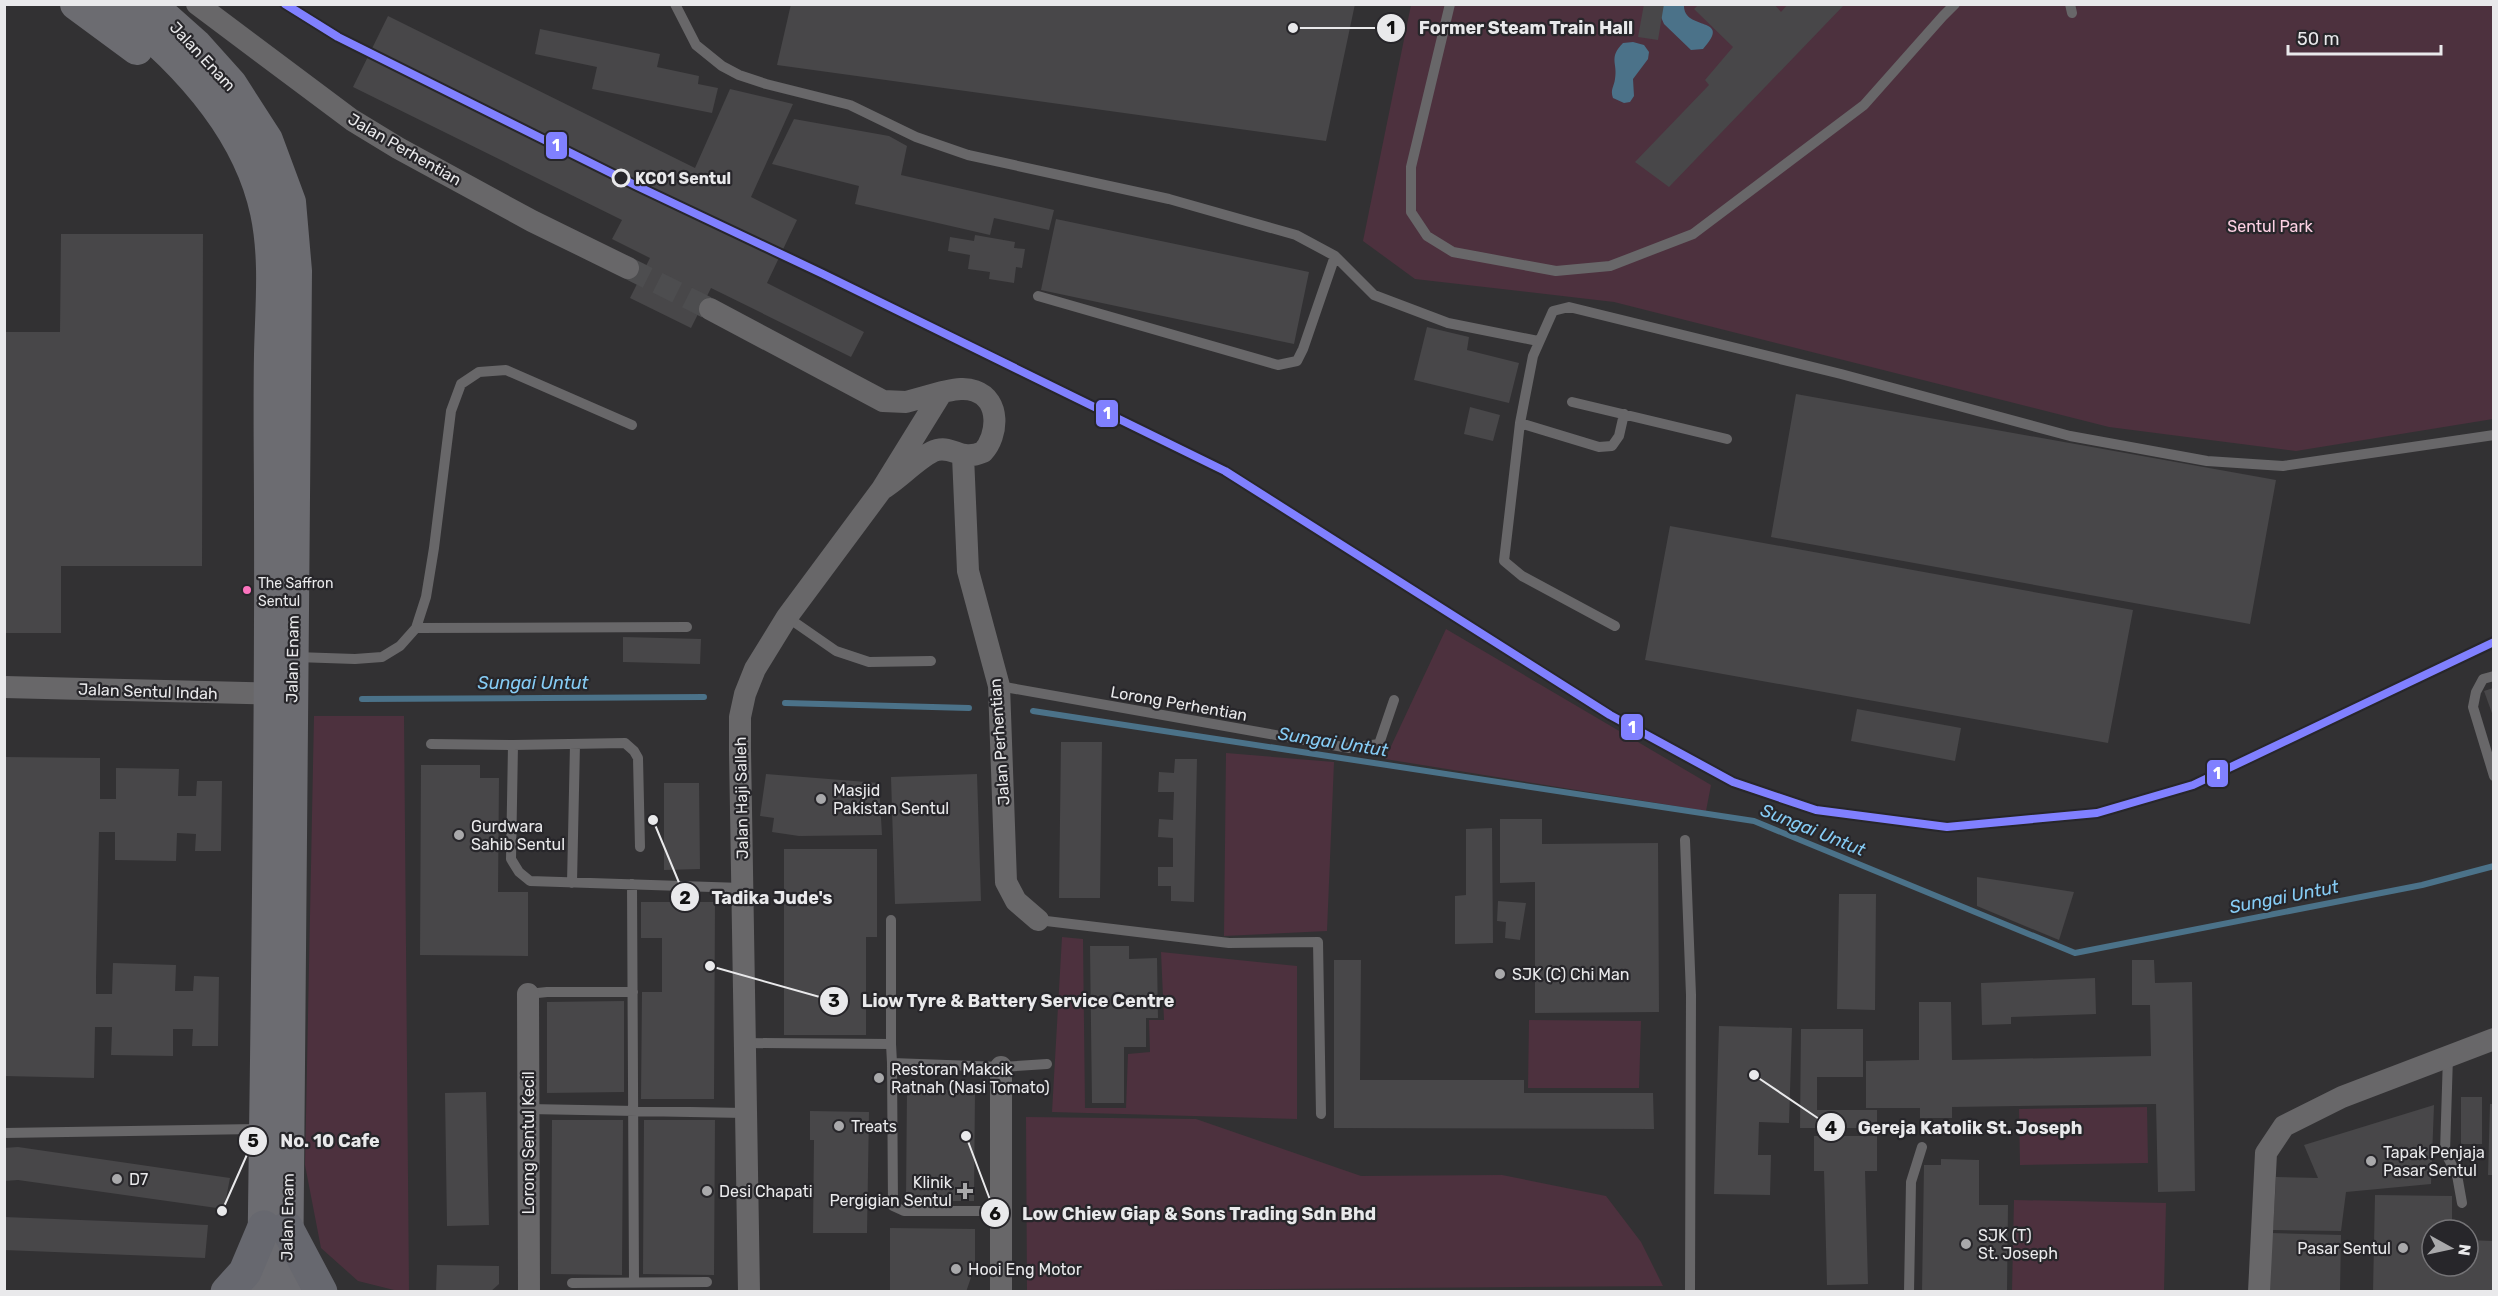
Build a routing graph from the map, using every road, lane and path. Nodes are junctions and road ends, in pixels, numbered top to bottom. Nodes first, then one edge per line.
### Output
1 (76, 4) edge
2 (113, 4) edge
3 (197, 4) edge
4 (675, 4) edge
5 (1450, 4) edge
6 (1955, 4) edge
7 (154, 13) edge
8 (209, 98) junction
9 (1335, 256) junction
10 (628, 268) tunnel mouth
11 (1038, 296) dead end
12 (710, 309) tunnel mouth
13 (1538, 341) junction
14 (942, 392) junction
15 (1572, 402) dead end
16 (1624, 414) junction
17 (1520, 423) junction
18 (632, 425) dead end
19 (2493, 435) edge
20 (1727, 439) dead end
21 (968, 456) junction
22 (882, 489) junction
23 (787, 617) junction
24 (1615, 626) dead end
25 (687, 627) dead end
26 (416, 628) junction
27 (281, 657) junction
28 (931, 661) dead end
29 (2493, 676) edge
30 (999, 686) junction
31 (4, 687) edge
32 (281, 694) junction
33 (1394, 700) dead end
34 (431, 744) dead end
35 (575, 744) junction
36 (513, 745) junction
37 (2493, 776) edge
38 (1685, 840) dead end
39 (640, 847) dead end
40 (572, 883) junction
41 (632, 884) junction
42 (742, 888) junction
43 (891, 920) dead end
44 (1038, 920) joint
45 (633, 992) junction
46 (528, 994) joint
47 (2493, 1039) edge
48 (744, 1043) junction
49 (891, 1044) junction
50 (2448, 1055) junction
51 (892, 1063) junction
52 (1047, 1064) dead end
53 (1001, 1067) junction
54 (528, 1109) junction
55 (633, 1111) junction
56 (745, 1113) junction
57 (1322, 1114) dead end
58 (265, 1129) junction
59 (4, 1133) edge
60 (1922, 1147) dead end
61 (2462, 1203) dead end
62 (1000, 1211) junction
63 (276, 1228) junction
64 (747, 1258) junction
65 (706, 1282) dead end
66 (572, 1283) dead end
67 (634, 1283) junction
68 (227, 1292) edge
69 (263, 1292) edge
70 (287, 1292) edge
71 (321, 1292) edge
72 (529, 1292) edge
73 (741, 1292) edge
74 (749, 1292) edge
75 (1001, 1292) edge
76 (1690, 1292) edge
77 (1909, 1292) edge
78 (2259, 1292) edge

1 - 8 main road
2 - 7 main road
3 - 10 street, Jalan Perhentian
4 - 9 lane
5 - 6 lane
7 - 8 main road, Jalan Enam
7 - 27 main road, Jalan Enam
8 - 27 main road, Jalan Enam
9 - 11 lane
9 - 13 lane
12 - 14 street
13 - 17 lane
13 - 19 lane
14 - 21 street
14 - 22 street, Jalan Haji Salleh
15 - 16 lane
16 - 17 lane
16 - 20 lane
17 - 24 lane
18 - 26 lane
21 - 22 street, Jalan Haji Salleh
21 - 30 street, Jalan Perhentian
22 - 23 street, Jalan Haji Salleh
23 - 28 lane
23 - 42 street, Jalan Haji Salleh
25 - 26 lane
26 - 27 lane
27 - 32 main road, Jalan Enam
29 - 37 lane
30 - 33 lane, Lorong Perhentian
30 - 44 street, Jalan Perhentian
31 - 32 street, Jalan Sentul Indah
32 - 58 main road, Jalan Enam
32 - 63 main road, Jalan Enam
34 - 36 lane
35 - 36 lane
35 - 39 lane
35 - 40 lane
36 - 40 lane
38 - 76 lane
40 - 41 lane
41 - 42 lane
41 - 45 lane
42 - 48 street, Jalan Haji Salleh
43 - 49 lane
44 - 57 lane
45 - 46 lane
45 - 55 lane
46 - 54 street, Lorong Sentul Kecil
47 - 50 street
48 - 49 lane
48 - 56 street, Jalan Haji Salleh
49 - 51 lane
50 - 61 lane
50 - 78 street
51 - 53 lane
51 - 62 lane
52 - 53 lane
53 - 62 street
54 - 55 lane
54 - 72 street, Lorong Sentul Kecil
55 - 56 lane
55 - 67 lane
56 - 64 street, Jalan Haji Salleh
58 - 59 lane
58 - 63 main road, Jalan Enam
60 - 77 lane
62 - 75 street
63 - 68 main road
63 - 69 main road, Jalan Enam
63 - 70 main road, Jalan Enam
63 - 71 main road
64 - 73 street, Jalan Haji Salleh
64 - 74 street, Jalan Haji Salleh
65 - 67 lane
66 - 67 lane

